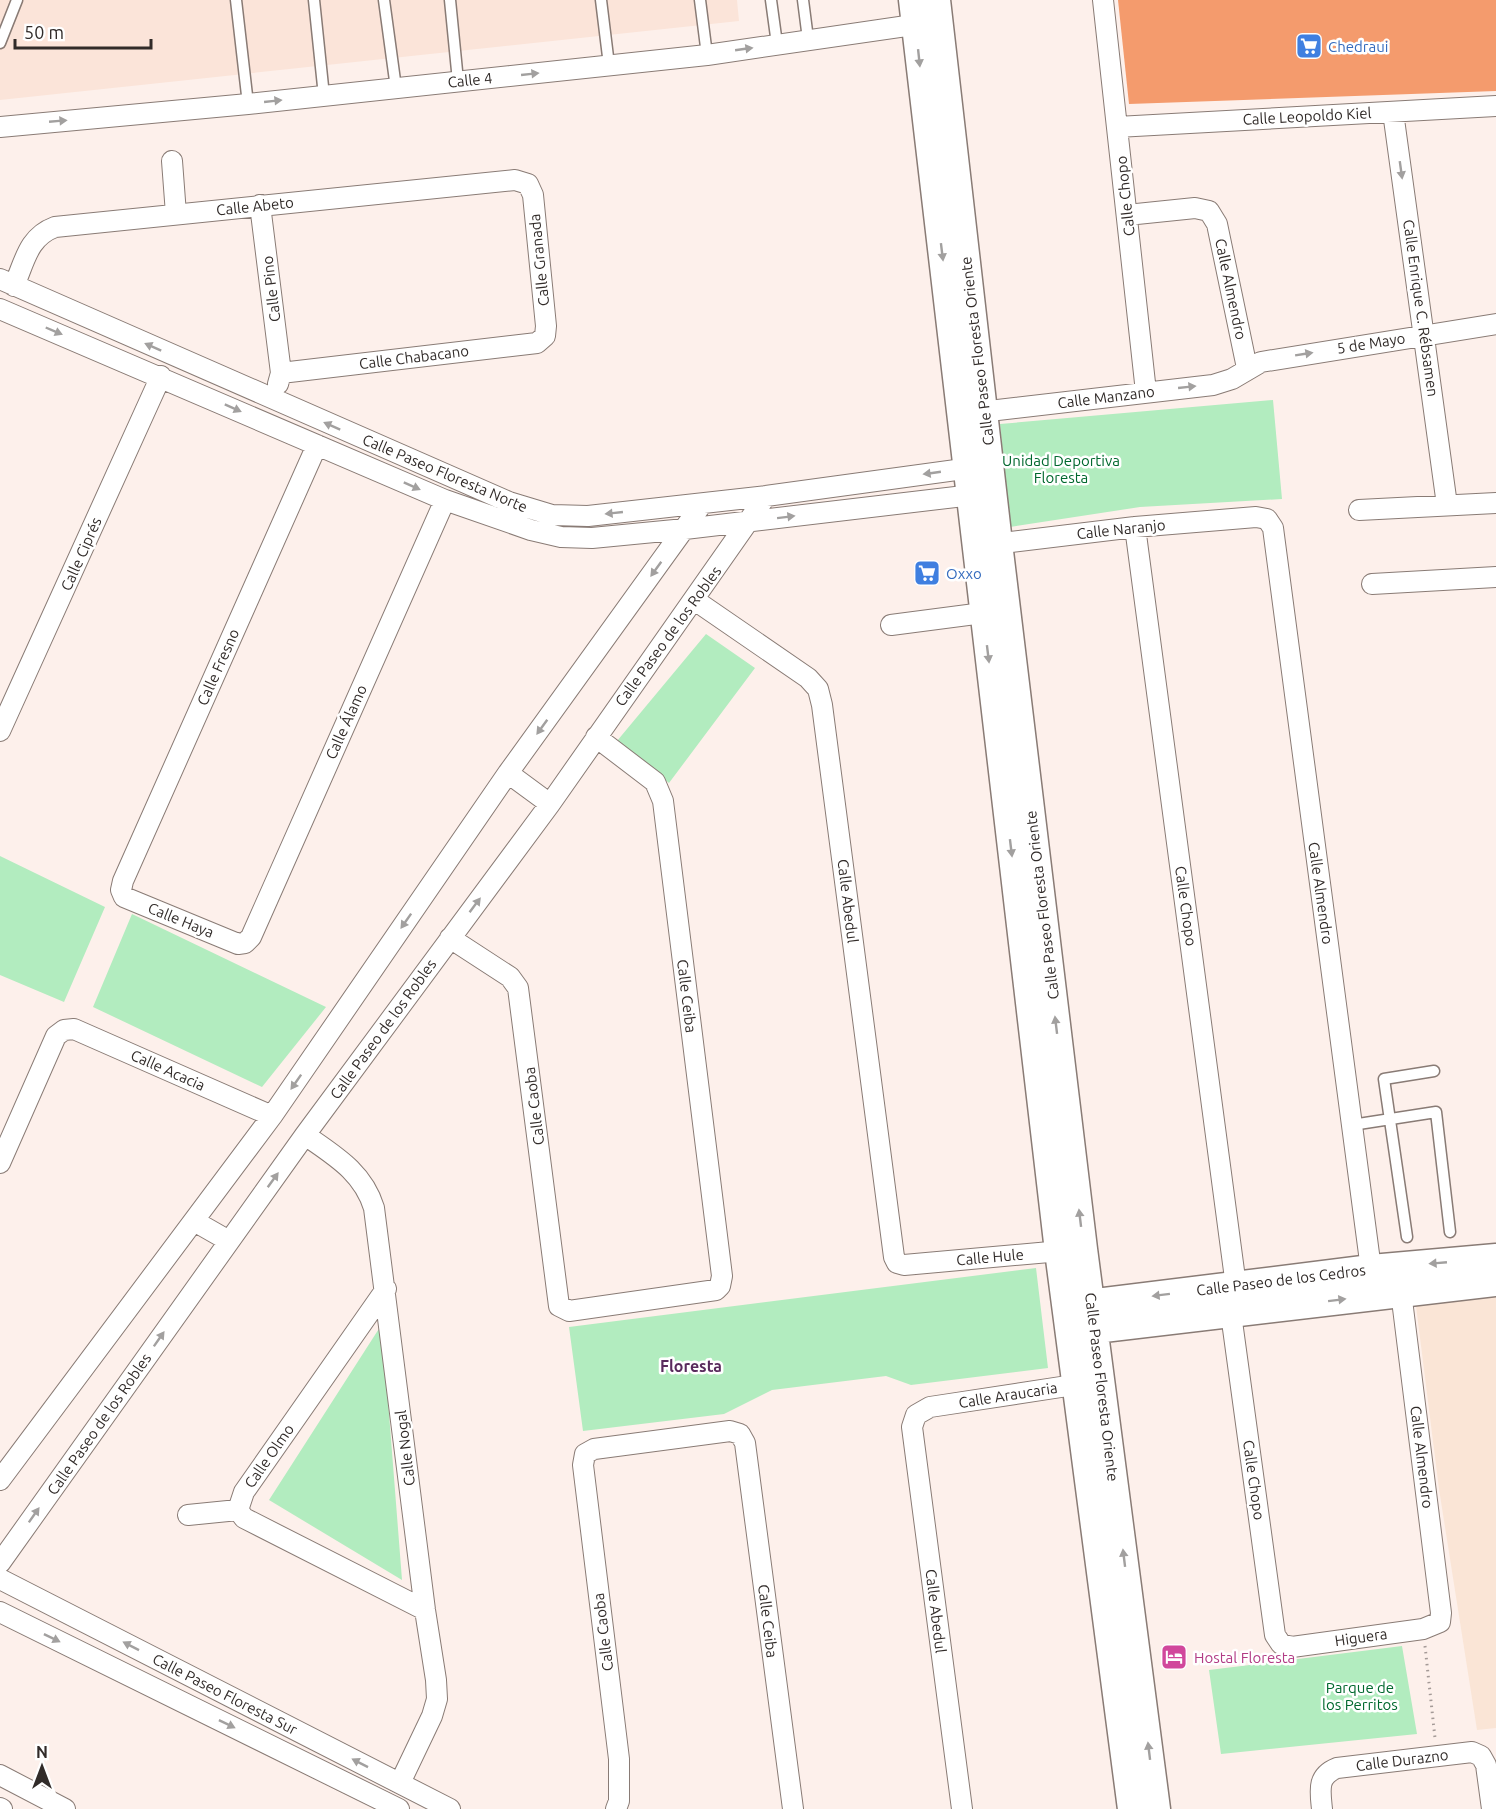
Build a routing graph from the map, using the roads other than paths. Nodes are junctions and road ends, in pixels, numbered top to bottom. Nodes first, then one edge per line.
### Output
1 (17, 0) edge
2 (236, 0) edge
3 (314, 0) edge
4 (384, 0) edge
5 (450, 0) edge
6 (601, 0) edge
7 (700, 0) edge
8 (771, 0) edge
9 (803, 0) edge
10 (1103, 0) edge
11 (926, 11) edge
12 (808, 39) junction
13 (0, 43) edge
14 (777, 45) junction
15 (707, 55) junction
16 (609, 65) junction
17 (458, 81) junction
18 (396, 88) junction
19 (324, 96) junction
20 (248, 104) junction
21 (1496, 106) edge
22 (1393, 112) junction
23 (0, 127) edge
24 (1117, 127) junction
25 (172, 161) dead end
26 (528, 184) joint
27 (260, 205) junction
28 (176, 214) junction
29 (1127, 215) junction
30 (7, 282) edge
31 (2, 316) edge
32 (1496, 324) edge
33 (1424, 334) junction
34 (545, 336) joint
35 (1247, 368) junction
36 (281, 373) junction
37 (161, 376) junction
38 (1146, 392) junction
39 (273, 400) junction
40 (972, 413) junction
41 (262, 421) junction
42 (318, 445) junction
43 (980, 481) junction
44 (766, 496) junction
45 (445, 500) junction
46 (1496, 502) edge
47 (702, 504) junction
48 (1447, 505) junction
49 (1359, 510) dead end
50 (1268, 519) joint
51 (748, 521) junction
52 (1135, 527) junction
53 (685, 529) junction
54 (986, 545) junction
55 (1496, 577) edge
56 (1372, 584) dead end
57 (696, 601) junction
58 (983, 613) junction
59 (891, 625) dead end
60 (0, 731) edge
61 (596, 737) junction
62 (508, 773) junction
63 (550, 804) junction
64 (121, 890) joint
65 (450, 938) junction
66 (245, 943) joint
67 (1039, 986) junction
68 (1434, 1071) dead end
69 (272, 1116) junction
70 (1391, 1119) junction
71 (1352, 1125) junction
72 (305, 1135) junction
73 (0, 1163) edge
74 (194, 1221) junction
75 (1450, 1232) dead end
76 (1407, 1237) dead end
77 (229, 1241) junction
78 (1071, 1250) junction
79 (1496, 1258) edge
80 (897, 1263) joint
81 (1371, 1269) junction
82 (1496, 1282) edge
83 (1236, 1286) junction
84 (386, 1289) junction
85 (1299, 1292) junction
86 (1401, 1292) junction
87 (561, 1309) joint
88 (1231, 1314) junction
89 (1081, 1318) junction
90 (1089, 1383) junction
91 (916, 1414) joint
92 (740, 1434) joint
93 (0, 1480) edge
94 (238, 1510) junction
95 (188, 1515) dead end
96 (0, 1563) edge
97 (0, 1579) edge
98 (425, 1610) junction
99 (0, 1612) edge
100 (1431, 1626) joint
101 (1281, 1644) joint
102 (318, 1741) junction
103 (308, 1764) junction
104 (0, 1775) edge
105 (400, 1783) junction
106 (1142, 1796) edge
107 (392, 1807) edge
108 (65, 1809) edge
109 (450, 1809) edge
110 (616, 1809) edge
111 (793, 1809) edge
112 (962, 1809) edge
113 (1322, 1809) edge
114 (1492, 1809) edge

1 - 13 lane
2 - 20 lane
3 - 19 lane
4 - 18 lane
5 - 17 lane
6 - 16 lane
7 - 15 lane
8 - 14 lane
9 - 12 lane
10 - 24 street, Calle Chopo
11 - 12 street, Calle 4
11 - 40 main road, Calle Paseo Floresta Oriente
12 - 14 street, Calle 4
15 -> 14 street, Calle 4
15 - 16 street, Calle 4
17 -> 16 street, Calle 4
17 - 18 street, Calle 4
18 - 19 street, Calle 4
20 -> 19 street, Calle 4
23 -> 20 street, Calle 4
21 - 22 street, Calle Leopoldo Kiel
22 - 24 street, Calle Leopoldo Kiel
22 -> 33 street, Calle Enrique C. Rébsamen
24 - 29 street, Calle Chopo
25 - 28 street
26 - 27 street, Calle Abeto
26 - 34 street, Calle Granada
27 - 28 street, Calle Abeto
27 - 36 street, Calle Pino
28 - 30 street, Calle Abeto
29 - 35 street, Calle Almendro
29 - 38 street, Calle Chopo
39 -> 30 street, Calle Paseo Floresta Norte
31 -> 37 street, Calle Paseo Floresta Norte
32 - 33 street, 5 de Mayo
35 -> 33 street, 5 de Mayo
33 - 48 street, Calle Enrique C. Rébsamen
34 - 36 street, Calle Chabacano
38 -> 35 street, Calle Manzano
36 - 39 street
37 -> 41 street, Calle Paseo Floresta Norte
37 - 60 street, Calle Ciprés
38 - 40 street, Calle Manzano
39 - 41 street
47 -> 39 street, Calle Paseo Floresta Norte
40 - 43 main road, Calle Paseo Floresta Oriente
41 - 42 street, Calle Paseo Floresta Norte
42 -> 45 street, Calle Paseo Floresta Norte
42 - 64 street, Calle Fresno
43 -> 44 street, Calle Paseo Floresta Norte
51 -> 43 street, Calle Paseo Floresta Norte
43 - 54 main road, Calle Paseo Floresta Oriente
44 - 47 street, Calle Paseo Floresta Norte
44 - 51 street, Calle Paseo de los Robles
45 - 53 street, Calle Paseo Floresta Norte
45 - 66 street, Calle Álamo
46 - 48 street
47 - 53 street
48 - 49 street
50 - 52 street, Calle Naranjo
50 - 71 street, Calle Almendro
51 - 53 street, Calle Paseo Floresta Norte
51 - 57 street, Calle Paseo de los Robles
52 - 54 street, Calle Naranjo
52 - 83 street, Calle Chopo
53 -> 62 street
54 - 58 main road, Calle Paseo Floresta Oriente
54 - 67 main road, Calle Paseo Floresta Oriente
55 - 56 street
57 - 61 street, Calle Paseo de los Robles
57 - 80 street, Calle Abedul
58 - 59 street
58 -> 67 main road, Calle Paseo Floresta Oriente
61 - 63 street, Calle Paseo de los Robles
61 - 87 street, Calle Ceiba
62 - 63 street
62 -> 69 street
65 -> 63 street, Calle Paseo de los Robles
64 - 66 street, Calle Haya
65 - 72 street, Calle Paseo de los Robles
65 - 87 street, Calle Caoba
67 - 78 main road, Calle Paseo Floresta Oriente
68 - 70 lane
69 - 73 street, Calle Acacia
69 - 74 street
70 - 71 lane
70 - 75 lane
70 - 76 lane
71 - 81 street, Calle Almendro
77 -> 72 street, Calle Paseo de los Robles
72 - 84 street, Calle Nogal
74 - 77 street
74 - 93 street
96 -> 77 street, Calle Paseo de los Robles
78 - 80 street, Calle Hule
78 - 89 main road, Calle Paseo Floresta Oriente
79 -> 81 main road, Calle Paseo de los Cedros
81 - 85 main road, Calle Paseo de los Cedros
82 - 86 main road, Calle Paseo de los Cedros
83 - 85 main road, Calle Paseo de los Cedros
83 -> 89 main road, Calle Paseo de los Cedros
84 - 94 street, Calle Olmo
84 - 98 street, Calle Nogal
85 -> 86 main road, Calle Paseo de los Cedros
85 - 88 main road, Calle Paseo de los Cedros
86 - 100 street, Calle Almendro
88 - 89 main road, Calle Paseo de los Cedros
88 - 101 street, Calle Chopo
89 - 90 main road, Calle Paseo Floresta Oriente
90 - 91 street, Calle Araucaria
90 - 106 main road, Calle Paseo Floresta Oriente
91 - 112 street, Calle Abedul
92 - 110 street, Calle Caoba
92 - 111 street, Calle Ceiba
94 - 95 street
94 - 98 street
102 -> 97 street, Calle Paseo Floresta Sur
98 - 105 street, Calle Nogal
99 -> 103 street, Calle Paseo Floresta Sur
100 - 101 street, Higuera
102 - 103 street
105 -> 102 street, Calle Paseo Floresta Sur
103 - 107 street, Calle Paseo Floresta Sur
104 - 108 street
105 - 109 street, Calle Paseo Floresta Sur
113 - 114 street, Calle Durazno

